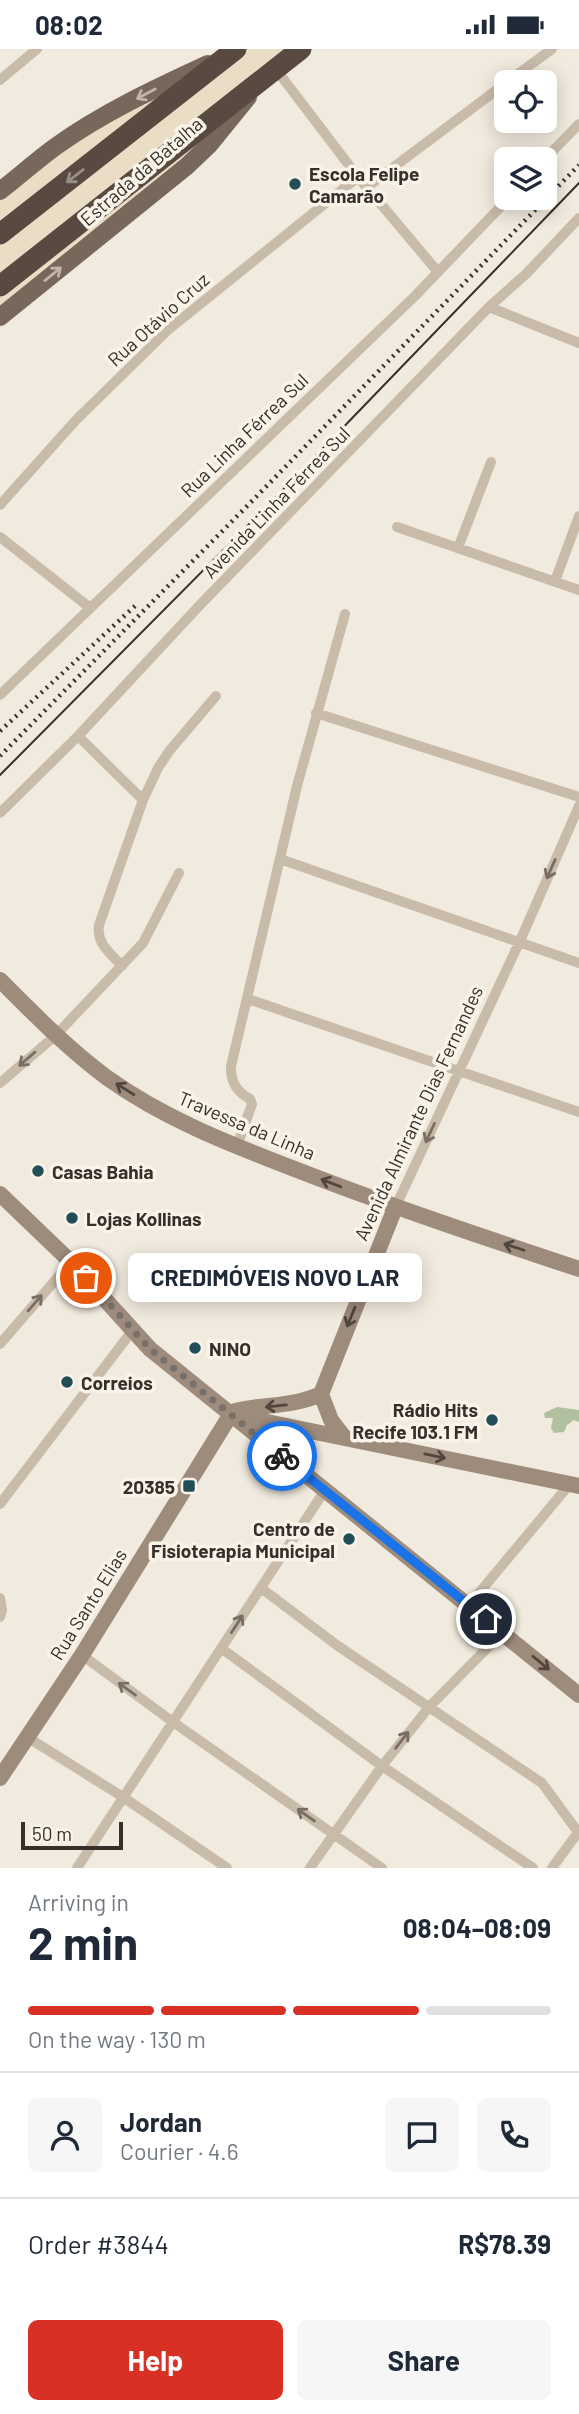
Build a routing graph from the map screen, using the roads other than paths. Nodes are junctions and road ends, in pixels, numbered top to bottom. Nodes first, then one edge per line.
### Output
1 (37, 49) edge
2 (301, 49) edge
3 (552, 49) edge
4 (233, 52) edge
5 (275, 68) junction
6 (524, 70) edge
7 (0, 80) edge
8 (258, 82) junction
9 (494, 92) edge
10 (579, 124) edge
11 (557, 147) edge
12 (358, 177) junction
13 (367, 187) junction
14 (0, 191) edge
15 (497, 210) edge
16 (579, 218) edge
17 (0, 234) edge
18 (438, 272) junction
19 (0, 286) edge
20 (489, 307) junction
21 (0, 317) edge
22 (579, 343) edge
23 (491, 462) dead end
24 (0, 505) edge
25 (579, 516) edge
26 (397, 527) dead end
27 (0, 537) edge
28 (458, 548) junction
29 (555, 581) junction
30 (579, 590) edge
31 (89, 607) junction
32 (345, 614) dead end
33 (0, 695) edge
34 (216, 696) dead end
35 (316, 713) junction
36 (78, 736) junction
37 (579, 797) edge
38 (143, 800) junction
39 (579, 806) edge
40 (0, 813) edge
41 (280, 859) junction
42 (179, 873) dead end
43 (520, 941) junction
44 (579, 963) edge
45 (122, 966) junction
46 (0, 980) edge
47 (248, 999) junction
48 (55, 1035) junction
49 (459, 1072) junction
50 (0, 1083) edge
51 (579, 1112) edge
52 (237, 1146) junction
53 (0, 1194) edge
54 (395, 1208) junction
55 (71, 1262) junction
56 (579, 1269) edge
57 (132, 1331) junction
58 (0, 1344) edge
59 (321, 1394) junction
60 (231, 1414) junction
61 (344, 1437) junction
62 (574, 1485) edge
63 (325, 1490) junction
64 (0, 1504) edge
65 (261, 1588) junction
66 (0, 1598) edge
67 (469, 1605) junction
68 (0, 1617) edge
69 (503, 1632) junction
70 (221, 1648) junction
71 (82, 1655) junction
72 (579, 1695) edge
73 (430, 1706) junction
74 (173, 1722) junction
75 (27, 1737) junction
76 (382, 1766) junction
77 (0, 1778) edge
78 (123, 1797) junction
79 (579, 1831) edge
80 (333, 1834) junction
81 (82, 1866) edge
82 (228, 1868) edge
83 (310, 1868) edge
84 (382, 1868) edge
85 (533, 1868) edge
86 (552, 1868) edge

1 - 7 street
2 - 5 highway, Estrada da Batalha
3 - 6 street
4 -> 14 main road
4 -> 17 highway
5 - 8 highway, Estrada da Batalha
5 - 12 street
8 - 19 highway
21 -> 8 main road, Estrada da Batalha
9 - 13 street
10 - 11 street
12 - 13 street
12 - 24 street, Rua Otávio Cruz
13 - 18 street
15 - 18 street, Rua Linha Férrea Sul
16 - 20 street, Avenida Linha Férrea Sul
18 - 31 street, Rua Linha Férrea Sul
20 - 22 street
20 - 36 street, Avenida Linha Férrea Sul
23 - 28 street
25 - 29 street
26 - 28 street
27 - 31 street
28 - 29 street
29 - 30 street
31 - 33 street, Rua Linha Férrea Sul
32 - 35 street
34 - 38 street
35 - 37 street
35 - 41 street
36 - 38 street
36 - 40 street, Avenida Linha Férrea Sul
38 - 45 street
39 -> 43 street, Avenida Almirante Dias Fernandes
41 - 43 street
41 - 47 street
42 - 45 street
43 - 44 street
43 - 49 street, Avenida Almirante Dias Fernandes
45 - 48 street
46 - 48 main road, Travessa da Linha
47 - 49 street
47 - 52 street
48 -> 50 street
52 -> 48 main road, Travessa da Linha
49 - 51 street
49 -> 54 street, Avenida Almirante Dias Fernandes
54 -> 52 main road, Travessa da Linha
53 - 55 main road
56 -> 54 main road, Travessa da Linha
54 -> 59 main road, Avenida Almirante Dias Fernandes
55 - 57 main road
58 -> 55 street
57 - 60 main road
57 - 64 street
59 -> 60 main road
59 - 61 main road
60 - 61 main road
60 - 63 main road
60 - 71 main road, Rua Santo Elias
61 -> 62 main road
62 - 67 street
63 - 65 street
63 - 67 main road
70 -> 65 street
65 - 73 street
66 - 68 street
67 - 69 main road
69 -> 72 main road
69 - 73 street
70 - 74 street
70 - 76 street
74 -> 71 street
71 - 75 main road, Rua Santo Elias
76 -> 73 street
73 - 79 street
74 - 78 street
80 -> 74 street
75 - 77 main road, Rua Santo Elias
75 - 78 street
76 - 80 street
76 - 85 street
78 - 81 street
78 - 82 street
79 - 86 street
80 - 83 street
80 - 84 street

